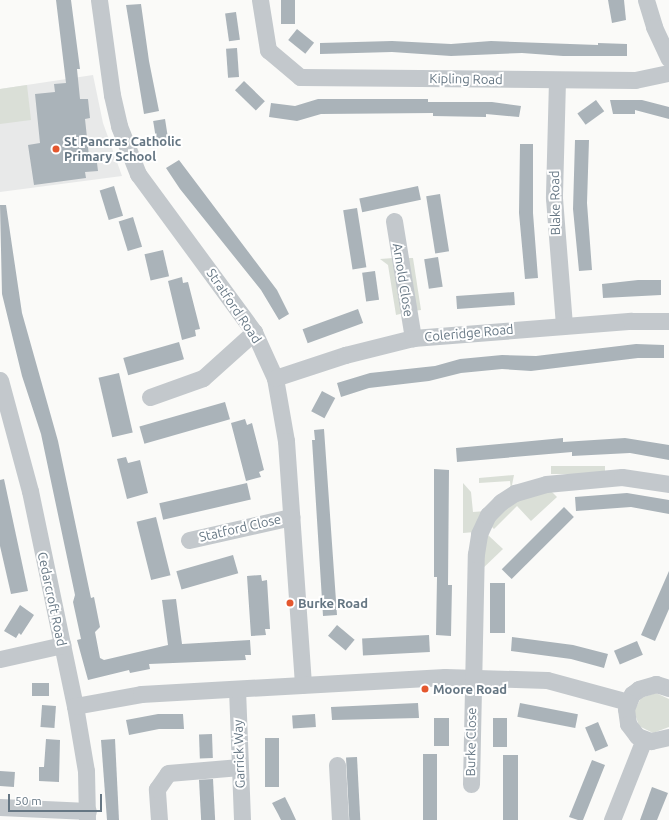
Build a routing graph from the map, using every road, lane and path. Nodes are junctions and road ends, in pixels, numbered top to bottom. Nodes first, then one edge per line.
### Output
1 (99, 0) edge
2 (260, 0) edge
3 (646, 0) edge
4 (669, 59) edge
5 (669, 73) edge
6 (557, 80) junction
7 (394, 221) dead end
8 (669, 321) edge
9 (564, 326) junction
10 (254, 332) junction
11 (413, 338) junction
12 (274, 378) junction
13 (0, 380) edge
14 (150, 397) dead end
15 (7, 433) edge
16 (669, 484) edge
17 (291, 517) junction
18 (189, 540) dead end
19 (62, 646) junction
20 (0, 660) edge
21 (473, 677) junction
22 (667, 683) edge
23 (303, 684) junction
24 (237, 689) junction
25 (628, 702) junction
26 (75, 706) junction
27 (669, 737) edge
28 (644, 739) junction
29 (337, 765) dead end
30 (240, 767) junction
31 (471, 784) dead end
32 (0, 808) edge
33 (87, 816) edge
34 (159, 820) edge
35 (242, 820) edge
36 (340, 820) edge
37 (612, 820) edge

1 - 10 street, Stratford Road
2 - 6 street, Kipling Road
3 - 4 street
5 - 6 street, Kipling Road
6 - 9 street, Blake Road
7 - 11 street, Arnold Close
8 - 9 street, Coleridge Road
9 - 11 street, Coleridge Road
10 - 12 street, Stratford Road
10 - 14 street
11 - 12 street, Coleridge Road
12 - 17 street, Stratford Road
13 - 15 street, Cedarcroft Road
15 - 19 street, Cedarcroft Road
16 - 21 street
17 - 18 street, Statford Close
17 - 23 street, Stratford Road
19 - 20 street
19 - 26 street, Cedarcroft Road
21 - 23 street
21 - 25 street
21 - 31 street, Burke Close
22 - 25 street
23 - 24 street
24 - 26 street
24 - 30 street, Garrick Way
25 - 28 street
26 - 33 street, Cedarcroft Road
27 - 28 street
28 - 37 street
29 - 36 street
30 - 34 street
30 - 35 street, Garrick Way
32 - 33 street

